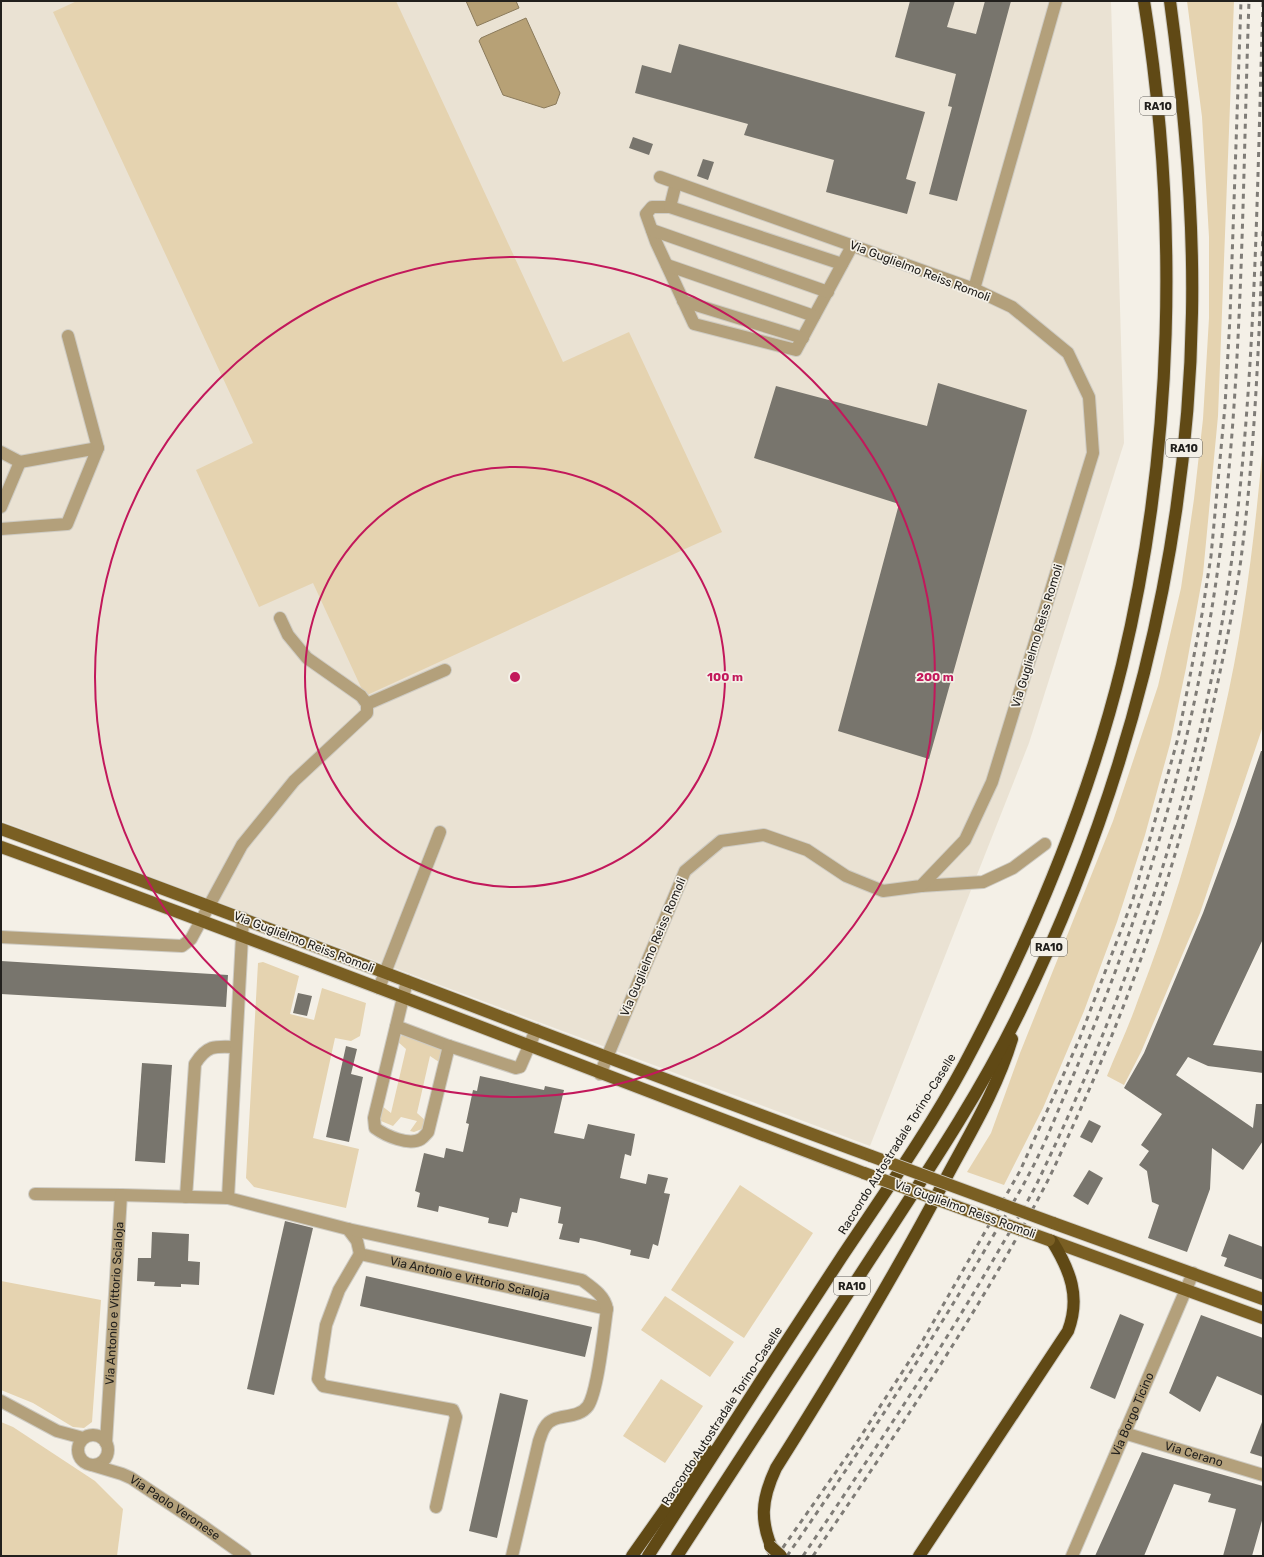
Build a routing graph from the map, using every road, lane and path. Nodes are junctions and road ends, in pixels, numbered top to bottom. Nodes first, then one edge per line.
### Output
1 (1056, 1) edge
2 (1144, 1) edge
3 (1170, 1) edge
4 (660, 177) dead end
5 (676, 183) junction
6 (670, 207) junction
7 (652, 230) junction
8 (852, 246) junction
9 (842, 264) junction
10 (667, 265) junction
11 (974, 289) junction
12 (828, 292) junction
13 (683, 301) junction
14 (814, 316) junction
15 (68, 336) dead end
16 (803, 338) junction
17 (98, 448) junction
18 (1, 452) edge
19 (20, 462) junction
20 (1, 507) edge
21 (1, 529) edge
22 (280, 618) dead end
23 (445, 670) dead end
24 (367, 704) junction
25 (1, 829) edge
26 (440, 832) dead end
27 (1045, 844) dead end
28 (1, 847) edge
29 (921, 886) junction
30 (209, 905) junction
31 (242, 918) junction
32 (201, 920) junction
33 (242, 935) junction
34 (1, 936) edge
35 (385, 972) junction
36 (407, 981) junction
37 (379, 988) junction
38 (402, 997) junction
39 (1020, 1011) junction
40 (396, 1026) junction
41 (536, 1030) junction
42 (449, 1046) junction
43 (529, 1046) junction
44 (235, 1047) junction
45 (607, 1058) junction
46 (600, 1074) junction
47 (35, 1194) dead end
48 (121, 1195) junction
49 (186, 1197) junction
50 (228, 1198) junction
51 (348, 1229) junction
52 (1050, 1240) junction
53 (360, 1254) junction
54 (1193, 1273) junction
55 (1186, 1290) junction
56 (1263, 1299) edge
57 (607, 1309) junction
58 (1263, 1318) edge
59 (762, 1378) junction
60 (1, 1401) edge
61 (108, 1412) junction
62 (57, 1431) junction
63 (1124, 1433) junction
64 (88, 1437) junction
65 (107, 1447) junction
66 (78, 1451) junction
67 (92, 1465) junction
68 (122, 1474) junction
69 (1263, 1475) edge
70 (436, 1507) dead end
71 (772, 1551) edge
72 (246, 1556) edge
73 (512, 1556) edge
74 (632, 1556) edge
75 (648, 1556) edge
76 (677, 1556) edge
77 (781, 1556) edge
78 (919, 1556) edge
79 (1072, 1556) edge

1 - 11 street
2 - 59 highway, Raccordo Autostradale Torino-Caselle / RA10
3 - 39 highway, RA10
4 - 5 street, Via Guglielmo Reiss Romoli
5 - 6 street
5 - 8 street, Via Guglielmo Reiss Romoli
6 - 7 street
6 - 9 street
7 - 10 street
7 - 12 street
8 - 9 street
8 - 11 street, Via Guglielmo Reiss Romoli
9 - 12 street
10 - 13 street
10 - 14 street
11 - 29 street, Via Guglielmo Reiss Romoli
12 - 14 street
13 - 16 street
13 - 16 street
14 - 16 street
15 - 17 street
17 - 19 street
17 - 21 street
18 - 19 street
19 - 20 street
22 - 24 street
23 - 24 street
24 - 30 street
25 - 30 main road, Via Guglielmo Reiss Romoli
26 - 35 street
27 - 29 street
28 - 32 main road, Via Guglielmo Reiss Romoli
29 - 45 street, Via Guglielmo Reiss Romoli
30 - 31 main road, Via Guglielmo Reiss Romoli
30 - 32 street
31 - 33 street
31 - 35 main road, Via Guglielmo Reiss Romoli
32 - 33 main road, Via Guglielmo Reiss Romoli
32 - 34 street
33 - 37 main road, Via Guglielmo Reiss Romoli
33 - 44 street
35 - 36 main road, Via Guglielmo Reiss Romoli
35 - 37 street
36 - 38 street
36 - 41 main road, Via Guglielmo Reiss Romoli
37 - 38 main road, Via Guglielmo Reiss Romoli
38 - 40 street
38 - 43 main road, Via Guglielmo Reiss Romoli
39 - 71 highway, RA10
39 - 76 highway, RA10
40 - 42 street
40 - 42 street
41 - 43 street
41 - 45 main road, Via Guglielmo Reiss Romoli
42 - 43 street
43 - 46 main road, Via Guglielmo Reiss Romoli
44 - 49 street
44 - 50 street
45 - 46 street, Via Guglielmo Reiss Romoli
45 - 54 main road, Via Guglielmo Reiss Romoli, bridge
46 - 52 main road, Via Guglielmo Reiss Romoli, bridge
47 - 48 street, Via Antonio e Vittorio Scialoja
48 - 49 street, Via Antonio e Vittorio Scialoja
48 - 61 street, Via Antonio e Vittorio Scialoja
49 - 50 street, Via Antonio e Vittorio Scialoja
50 - 51 street, Via Antonio e Vittorio Scialoja
51 - 53 street
51 - 57 street, Via Antonio e Vittorio Scialoja
52 - 55 main road, Via Guglielmo Reiss Romoli
52 - 78 highway
53 - 57 street, Via Antonio e Vittorio Scialoja
53 - 70 street
54 - 55 street, Via Borgo Ticino
54 - 56 main road, Via Guglielmo Reiss Romoli
55 - 58 main road, Via Guglielmo Reiss Romoli
55 - 63 street, Via Borgo Ticino
57 - 73 street
59 - 74 highway, RA10
59 - 75 highway, Raccordo Autostradale Torino-Caselle / RA10
60 - 62 street
61 - 64 street, Via Antonio e Vittorio Scialoja
61 - 65 street, Via Antonio e Vittorio Scialoja
62 - 64 street
62 - 66 street
63 - 69 street, Via Cerano
63 - 79 street, Via Borgo Ticino
64 - 65 street
64 - 66 street
65 - 67 street
65 - 68 street, Via Paolo Veronese
66 - 67 street
67 - 68 street, Via Paolo Veronese
68 - 72 street, Via Paolo Veronese
71 - 77 highway, RA10, bridge

